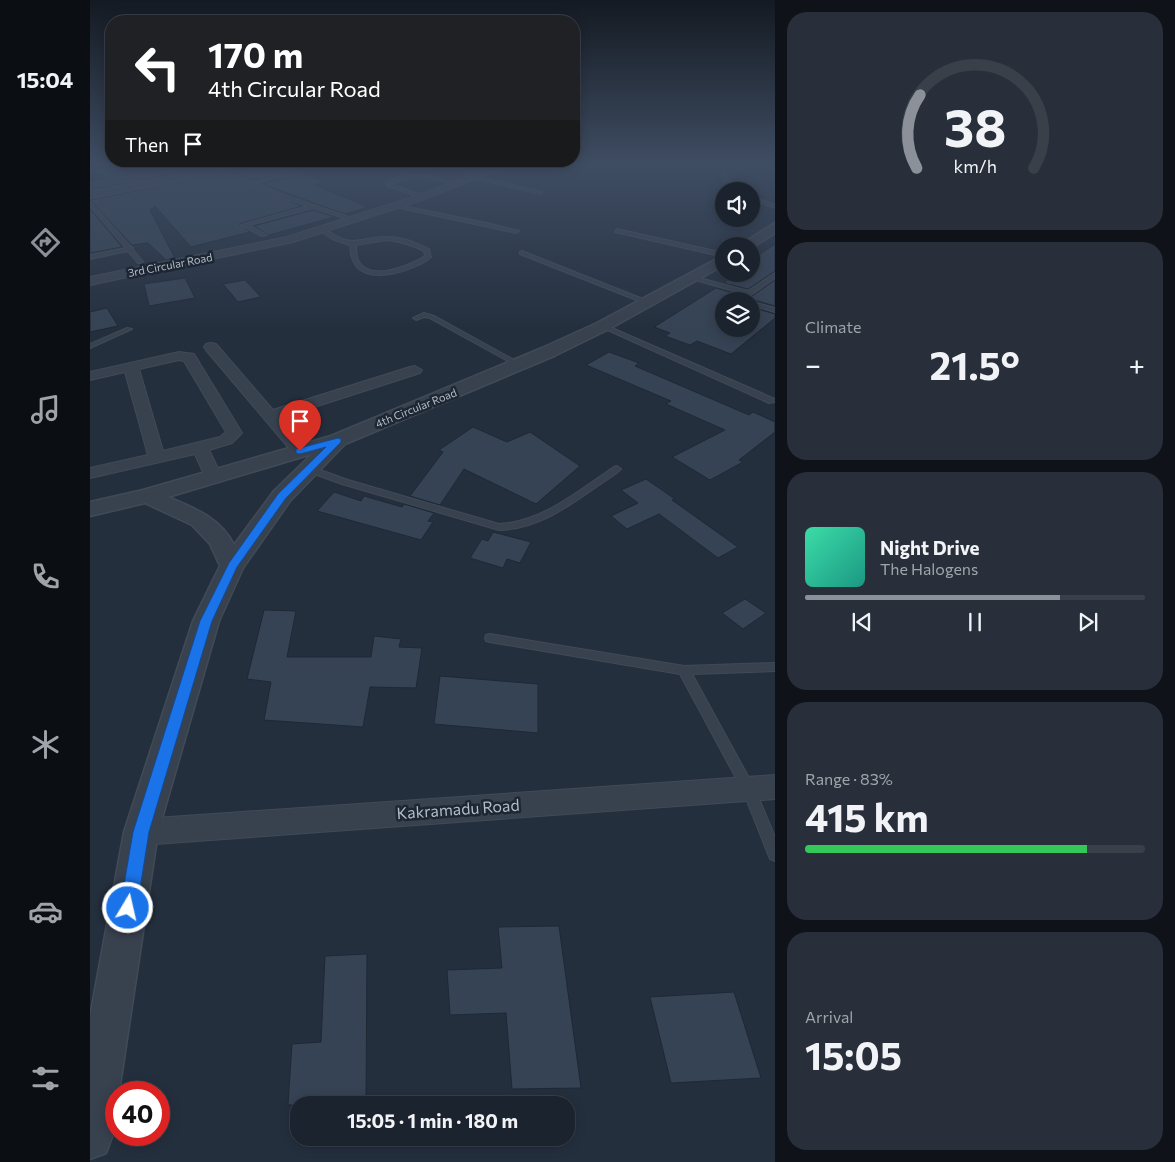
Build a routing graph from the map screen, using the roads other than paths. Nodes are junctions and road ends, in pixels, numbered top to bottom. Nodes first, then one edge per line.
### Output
1 (109, 219) edge
2 (265, 219) edge
3 (469, 219) edge
4 (356, 220) edge
5 (774, 228) edge
6 (323, 230) junction
7 (516, 231) dead end
8 (617, 231) dead end
9 (264, 235) dead end
10 (760, 237) edge
11 (353, 244) junction
12 (131, 249) junction
13 (522, 253) dead end
14 (715, 253) edge
15 (90, 257) edge
16 (140, 262) dead end
17 (715, 264) edge
18 (775, 275) edge
19 (692, 278) junction
20 (90, 281) edge
21 (744, 292) edge
22 (750, 292) edge
23 (646, 302) junction
24 (760, 305) edge
25 (775, 310) edge
26 (416, 318) dead end
27 (603, 326) junction
28 (129, 329) dead end
29 (90, 346) edge
30 (211, 347) dead end
31 (519, 365) junction
32 (131, 367) junction
33 (414, 370) dead end
34 (90, 376) edge
35 (772, 401) dead end
36 (270, 416) junction
37 (200, 448) junction
38 (157, 458) junction
39 (304, 460) junction
40 (617, 469) dead end
41 (90, 473) edge
42 (213, 476) junction
43 (147, 496) junction
44 (90, 509) edge
45 (232, 566) junction
46 (490, 638) dead end
47 (775, 667) edge
48 (684, 670) junction
49 (775, 787) edge
50 (749, 789) junction
51 (141, 832) junction
52 (775, 854) edge
53 (90, 1137) edge

1 - 12 lane
2 - 9 lane
3 - 7 lane
4 - 6 street, 3rd Circular Road
5 - 10 street
6 - 11 lane
6 - 20 street, 3rd Circular Road
8 - 14 lane
11 - 11 lane
12 - 15 lane
12 - 16 lane
13 - 23 lane
17 - 19 street, 4th Circular Road
18 - 22 lane
19 - 21 lane
19 - 23 street, 4th Circular Road
23 - 27 street, 4th Circular Road
24 - 25 lane
26 - 31 lane
27 - 31 street, 4th Circular Road
27 - 35 lane
28 - 29 lane
30 - 36 street
31 - 39 street, 4th Circular Road
32 - 34 street
32 - 37 street
32 - 38 street
33 - 36 street
36 - 39 street
37 - 38 street
37 - 42 street
38 - 41 street
39 - 40 lane
39 - 42 street
39 - 45 street
42 - 43 street
43 - 44 street
43 - 45 street
45 - 51 street
46 - 48 lane
47 - 48 lane
48 - 50 lane
49 - 50 street, Kakramadu Road
50 - 51 street, Kakramadu Road
50 - 52 lane
51 - 53 street

